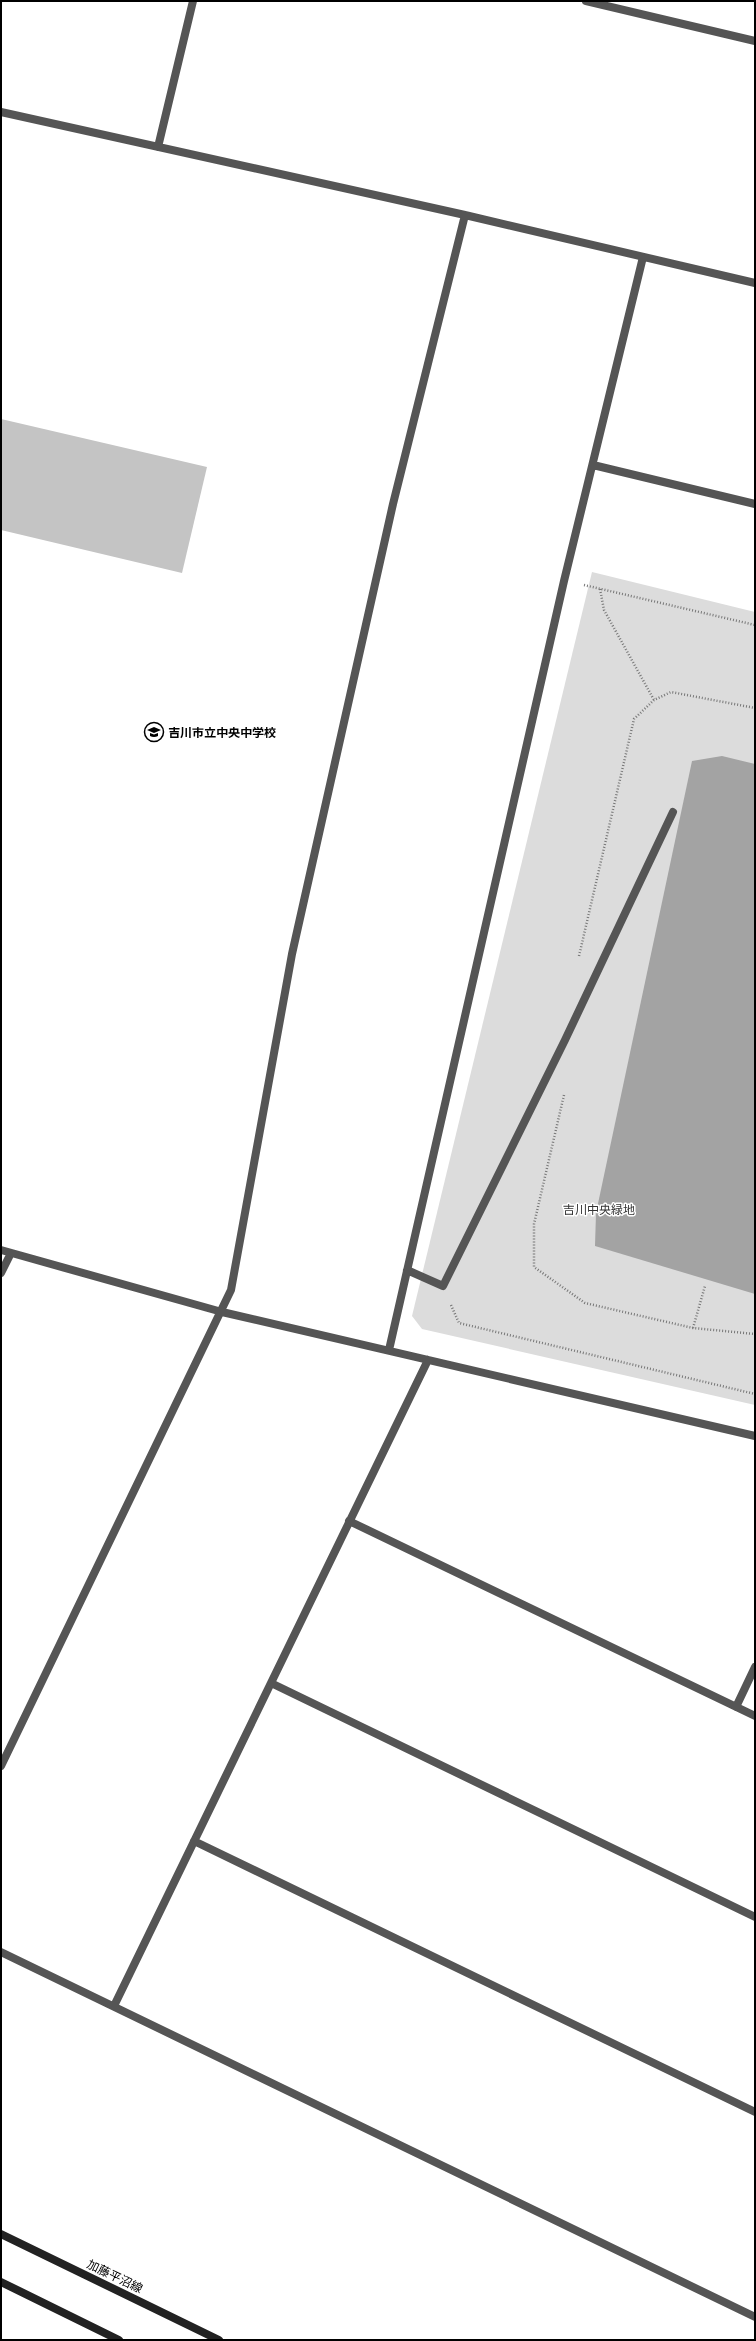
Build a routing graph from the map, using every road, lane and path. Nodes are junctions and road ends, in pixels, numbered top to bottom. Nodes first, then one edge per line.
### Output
1 (193, 1) edge
2 (586, 1) edge
3 (755, 41) edge
4 (1, 112) edge
5 (158, 147) junction
6 (465, 215) junction
7 (643, 257) junction
8 (755, 283) edge
9 (592, 465) junction
10 (755, 504) edge
11 (564, 581) junction
12 (600, 589) junction
13 (755, 625) edge
14 (654, 700) junction
15 (755, 708) edge
16 (673, 812) dead end
17 (579, 957) dead end
18 (566, 1087) dead end
19 (1, 1250) edge
20 (11, 1253) junction
21 (407, 1270) junction
22 (1, 1273) edge
23 (443, 1286) junction
24 (706, 1286) dead end
25 (222, 1312) junction
26 (693, 1328) junction
27 (755, 1334) edge
28 (389, 1350) junction
29 (428, 1360) junction
30 (755, 1394) edge
31 (755, 1436) edge
32 (349, 1521) junction
33 (755, 1667) edge
34 (271, 1683) junction
35 (736, 1707) junction
36 (755, 1716) edge
37 (3, 1754) edge
38 (1, 1766) edge
39 (194, 1841) junction
40 (755, 1918) edge
41 (1, 1952) edge
42 (114, 2006) junction
43 (755, 2112) edge
44 (1, 2234) edge
45 (1, 2282) edge
46 (755, 2317) edge
47 (119, 2340) edge
48 (220, 2340) edge

1 - 5 street
2 - 3 street
4 - 5 street
5 - 6 street
6 - 7 street
6 - 25 street
7 - 8 street
7 - 9 street
9 - 10 street
9 - 11 street
11 - 12 path
11 - 21 street
12 - 13 path
12 - 14 path
14 - 15 path
14 - 17 path
16 - 23 street
18 - 26 path
19 - 20 street
20 - 22 street
20 - 25 street
21 - 23 street
21 - 28 street
23 - 30 path
24 - 26 path
25 - 28 street
25 - 37 street
26 - 27 path
28 - 29 street
29 - 31 street
29 - 32 street
32 - 34 street
32 - 35 street
33 - 35 street
34 - 39 street
34 - 40 street
35 - 36 street
37 - 38 street
39 - 42 street
39 - 43 street
41 - 42 street
42 - 46 street
44 - 48 main road, 加藤平沼線
45 - 47 main road

